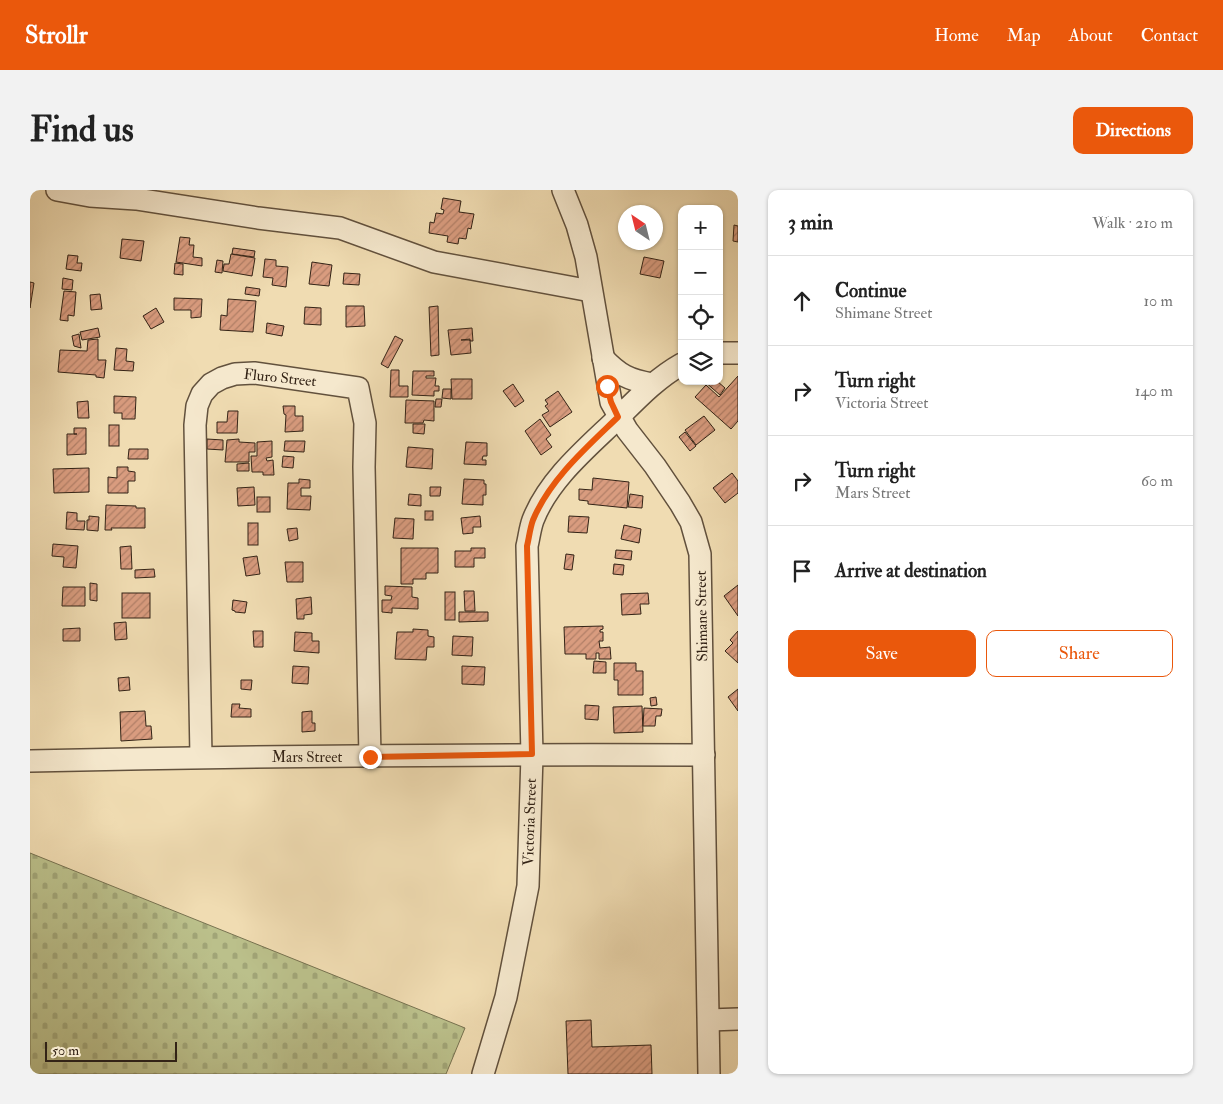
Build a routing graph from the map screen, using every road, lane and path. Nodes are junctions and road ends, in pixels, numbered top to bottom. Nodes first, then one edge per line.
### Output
1 (57, 190) edge
2 (563, 190) edge
3 (90, 193) edge
4 (591, 292) junction
5 (723, 353) edge
6 (738, 353) edge
7 (603, 358) junction
8 (678, 367) edge
9 (652, 384) junction
10 (618, 417) junction
11 (532, 754) junction
12 (704, 755) junction
13 (201, 757) junction
14 (370, 757) junction
15 (30, 761) edge
16 (709, 1020) junction
17 (738, 1020) edge
18 (483, 1074) edge
19 (709, 1074) edge

1 - 3 street
2 - 4 street, Shimane Street
3 - 4 street
4 - 7 street, Shimane Street
5 - 6 street
7 - 9 street
7 - 10 street, Shimane Street
8 - 9 street, Victoria Street
9 - 10 street, Victoria Street
10 - 11 street, Victoria Street
10 - 12 street, Shimane Street
11 - 12 street, Mars Street
11 - 14 street, Mars Street
11 - 18 street, Victoria Street
12 - 16 street, Shimane Street
13 - 14 street, Mars Street
13 - 14 street, Fluro Street
13 - 15 street, Mars Street
16 - 17 street
16 - 19 street, Shimane Street

